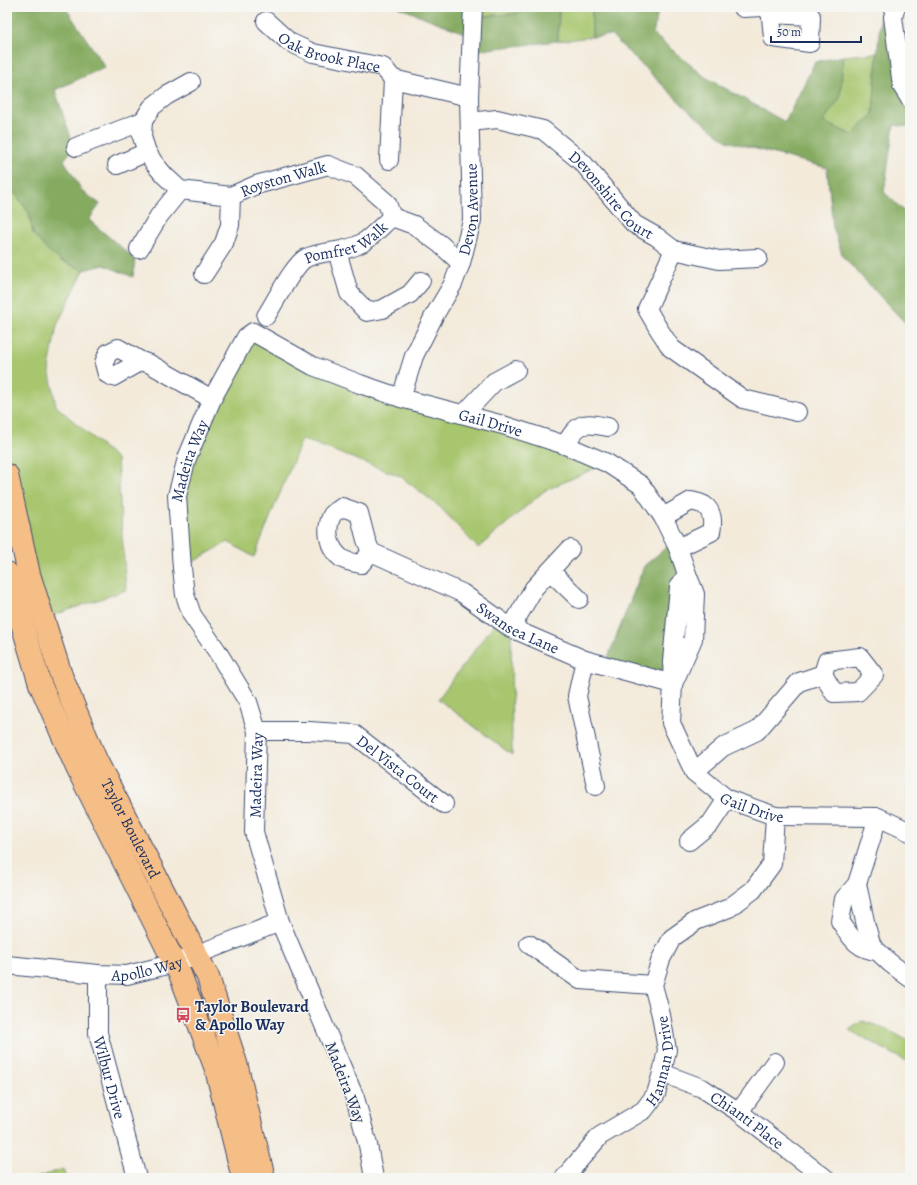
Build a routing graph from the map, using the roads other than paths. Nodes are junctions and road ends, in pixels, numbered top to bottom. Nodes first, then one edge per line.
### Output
1 (473, 7) edge
2 (743, 7) edge
3 (896, 7) edge
4 (768, 9) edge
5 (266, 21) dead end
6 (393, 79) junction
7 (191, 82) dead end
8 (469, 97) junction
9 (910, 99) edge
10 (143, 121) junction
11 (470, 122) junction
12 (76, 147) dead end
13 (147, 152) junction
14 (389, 160) dead end
15 (117, 165) dead end
16 (180, 190) junction
17 (231, 196) junction
18 (392, 217) junction
19 (139, 249) dead end
20 (674, 250) junction
21 (337, 251) junction
22 (758, 258) dead end
23 (461, 263) junction
24 (204, 274) dead end
25 (421, 281) dead end
26 (266, 316) dead end
27 (246, 337) joint
28 (141, 361) dead end
29 (516, 370) dead end
30 (212, 398) junction
31 (401, 398) junction
32 (798, 412) dead end
33 (464, 414) junction
34 (608, 427) dead end
35 (565, 445) junction
36 (7, 475) edge
37 (663, 517) junction
38 (678, 548) junction
39 (570, 549) dead end
40 (371, 552) dead end
41 (550, 571) junction
42 (7, 573) edge
43 (579, 599) dead end
44 (511, 628) junction
45 (585, 660) junction
46 (823, 674) dead end
47 (673, 684) junction
48 (257, 731) junction
49 (694, 772) junction
50 (596, 786) dead end
51 (727, 799) junction
52 (444, 804) dead end
53 (775, 816) junction
54 (878, 817) junction
55 (910, 832) edge
56 (690, 841) dead end
57 (857, 884) junction
58 (280, 922) junction
59 (529, 944) dead end
60 (877, 951) junction
61 (196, 954) junction
62 (175, 963) junction
63 (7, 965) edge
64 (98, 974) junction
65 (910, 978) edge
66 (653, 985) junction
67 (775, 1062) dead end
68 (662, 1072) junction
69 (739, 1112) junction
70 (138, 1178) edge
71 (243, 1178) edge
72 (264, 1178) edge
73 (374, 1178) edge
74 (564, 1178) edge
75 (825, 1178) edge

1 - 8 street, Devon Avenue
2 - 4 street
3 - 9 street
5 - 6 street, Oak Brook Place
6 - 8 street, Oak Brook Place
6 - 14 street, Oak Brook Place
7 - 10 street
8 - 11 street, Devon Avenue
10 - 12 street
10 - 13 street
11 - 20 street, Devonshire Court
11 - 23 street, Devon Avenue
13 - 15 street
13 - 16 street
16 - 17 street, Royston Walk
16 - 19 street
17 - 18 street, Royston Walk
17 - 24 street
18 - 21 street, Pomfret Walk
18 - 23 street, Pomfret Walk
20 - 22 street, Devonshire Court
20 - 32 street
21 - 25 street
21 - 26 street, Pomfret Walk
23 - 31 street, Devon Avenue
27 - 30 street, Madeira Way
27 - 31 street, Gail Drive
28 - 30 street
29 - 33 street
30 - 48 street, Madeira Way
31 - 33 street, Gail Drive
33 - 35 street, Gail Drive
34 - 35 street
35 - 37 street, Gail Drive
36 - 61 main road, Taylor Boulevard
37 - 38 street, Gail Drive
37 - 38 street
38 - 47 street, Gail Drive
39 - 41 street
40 - 44 street, Swansea Lane
41 - 43 street
41 - 44 street
42 - 62 main road, Taylor Boulevard
44 - 45 street, Swansea Lane
45 - 47 street, Swansea Lane
45 - 50 street
46 - 49 street
47 - 49 street, Gail Drive
48 - 52 street, Del Vista Court
48 - 58 street, Madeira Way
49 - 51 street, Gail Drive
51 - 53 street, Gail Drive
51 - 56 street
53 - 54 street, Gail Drive
53 - 66 street
54 - 55 street, Gail Drive
54 - 57 street
57 - 60 street
57 - 60 street
58 - 61 street, Apollo Way
58 - 73 street, Madeira Way
59 - 66 street
60 - 65 street
61 - 62 street, Apollo Way
61 - 72 main road, Taylor Boulevard
62 - 64 street, Apollo Way
62 - 71 main road, Taylor Boulevard
63 - 64 street, Apollo Way
64 - 70 street, Wilbur Drive
66 - 68 street, Hannan Drive
67 - 69 street
68 - 69 street, Chianti Place
68 - 74 street, Hannan Drive
69 - 75 street, Chianti Place

